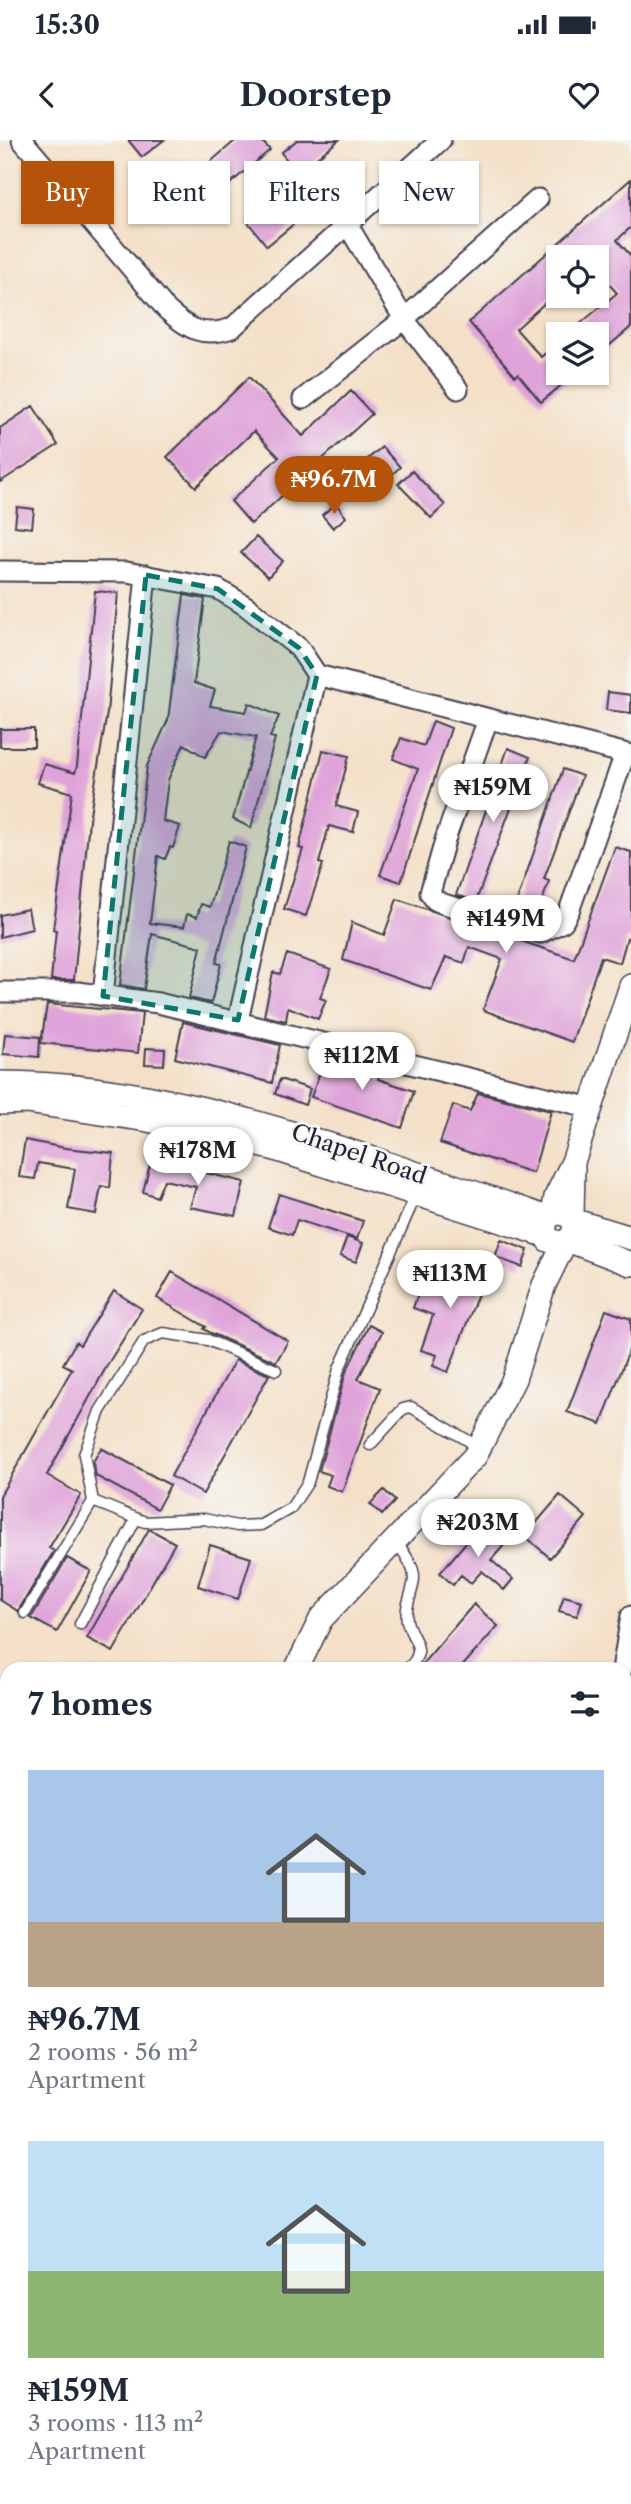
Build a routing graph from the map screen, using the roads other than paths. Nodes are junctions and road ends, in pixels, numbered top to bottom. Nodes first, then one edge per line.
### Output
1 (22, 140) edge
2 (441, 140) edge
3 (538, 199) dead end
4 (365, 208) edge
5 (347, 224) joint
6 (404, 319) junction
7 (457, 389) dead end
8 (303, 399) dead end
9 (0, 570) edge
10 (146, 575) junction
11 (317, 675) junction
12 (488, 719) junction
13 (628, 754) edge
14 (630, 990) edge
15 (0, 992) edge
16 (103, 996) junction
17 (238, 1020) junction
18 (0, 1083) edge
19 (0, 1103) edge
20 (592, 1108) junction
21 (416, 1195) junction
22 (559, 1229) junction
23 (631, 1238) edge
24 (631, 1264) edge
25 (276, 1370) dead end
26 (370, 1445) dead end
27 (480, 1447) junction
28 (93, 1501) junction
29 (136, 1519) junction
30 (397, 1542) junction
31 (25, 1614) dead end
32 (631, 1616) edge
33 (80, 1624) dead end
34 (300, 1662) edge
35 (414, 1662) edge
36 (623, 1662) edge

1 - 5 street
2 - 4 street
3 - 6 street
5 - 6 street
6 - 7 street
6 - 8 street
9 - 10 street
10 - 11 street
10 - 16 street
11 - 12 street
11 - 17 street
12 - 13 street
12 - 13 street
14 - 20 street
15 - 16 street
16 - 17 street
17 - 20 street
18 - 22 street, Chapel Road
19 - 21 street, Chapel Road
20 - 22 street
21 - 22 street, Chapel Road
21 - 29 lane
22 - 23 street
22 - 24 street
22 - 27 street
25 - 28 lane
26 - 27 lane
27 - 30 street
28 - 29 lane
28 - 31 lane
29 - 33 lane
30 - 34 street
30 - 35 lane
32 - 36 street

